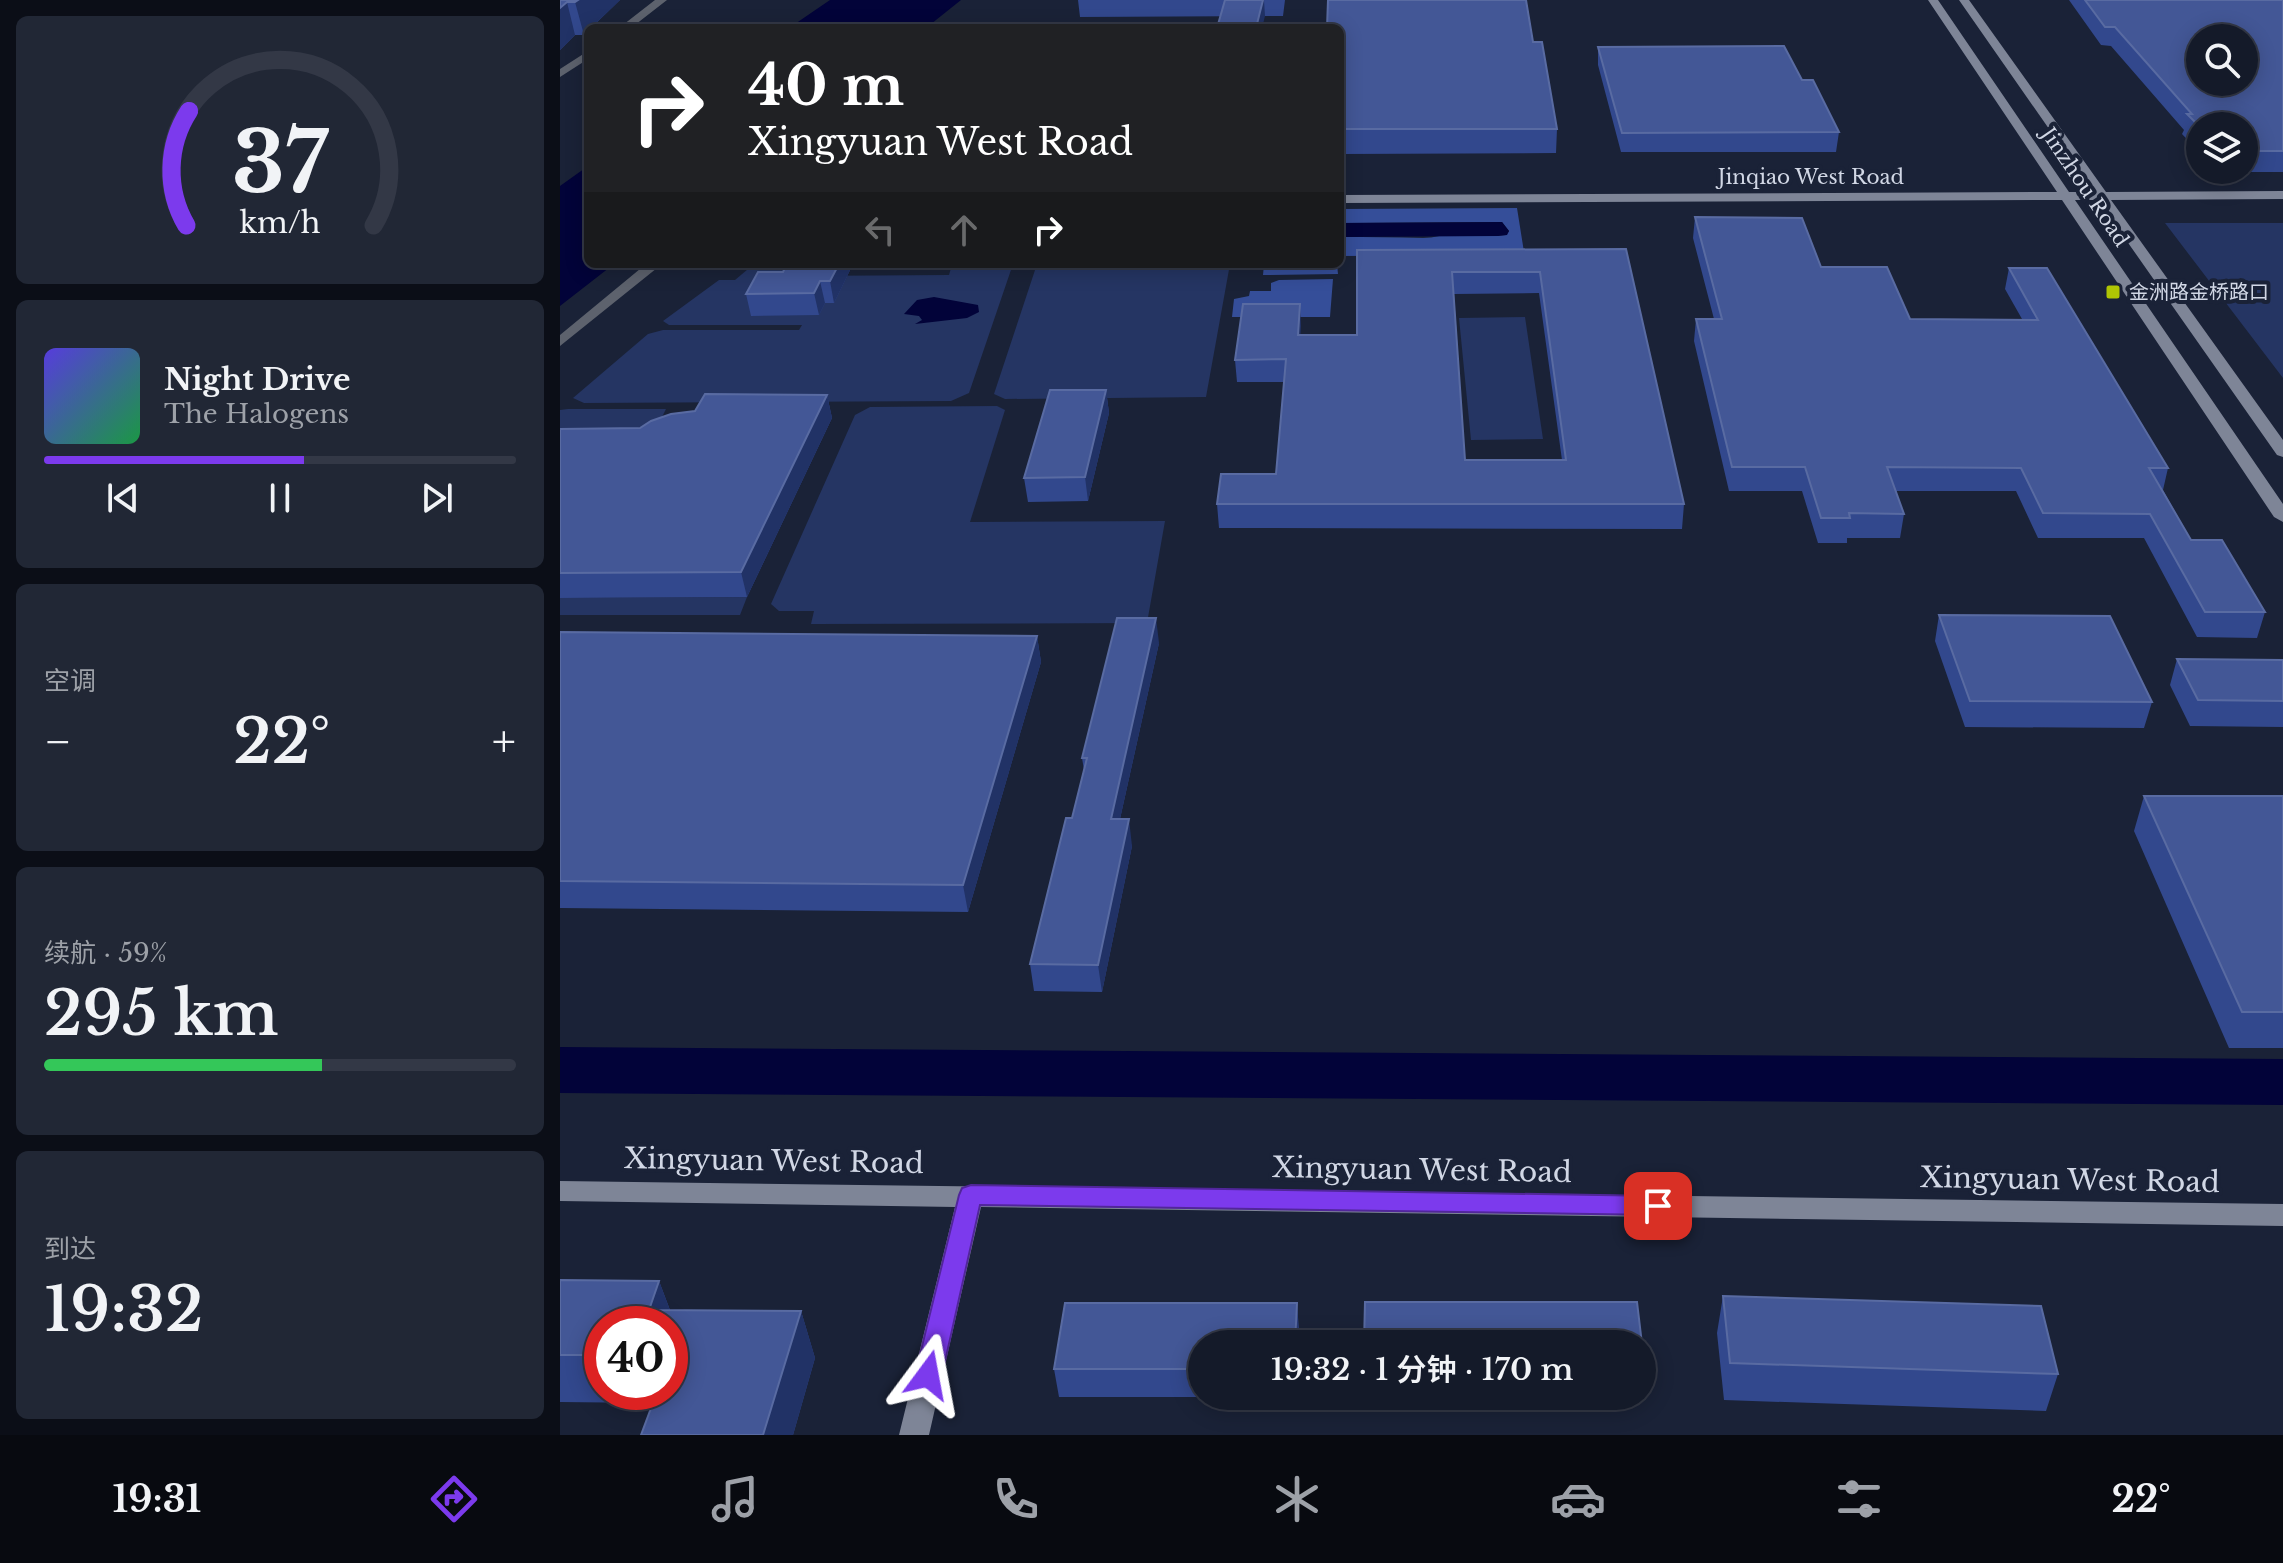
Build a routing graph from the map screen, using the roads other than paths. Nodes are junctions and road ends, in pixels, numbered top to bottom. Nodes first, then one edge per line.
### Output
1 (662, 0) edge
2 (1933, 0) edge
3 (1964, 0) edge
4 (629, 24) edge
5 (584, 57) edge
6 (560, 74) edge
7 (2283, 195) edge
8 (2067, 196) junction
9 (2102, 196) junction
10 (1344, 199) edge
11 (650, 268) edge
12 (560, 342) edge
13 (2283, 452) edge
14 (2283, 517) edge
15 (560, 1191) edge
16 (971, 1195) junction
17 (2283, 1215) edge
18 (914, 1435) edge

1 - 4 street
2 - 8 main road, Jinzhou Road
3 - 9 main road, Jinzhou Road
5 - 6 street
7 - 9 main road, Jinqiao West Road
8 - 9 main road, Jinqiao West Road
8 - 10 main road, Jinqiao West Road
8 - 14 main road, Jinzhou Road
9 - 13 main road, Jinzhou Road
11 - 12 street
15 - 16 main road, Xingyuan West Road
16 - 17 main road, Xingyuan West Road
16 - 18 main road

